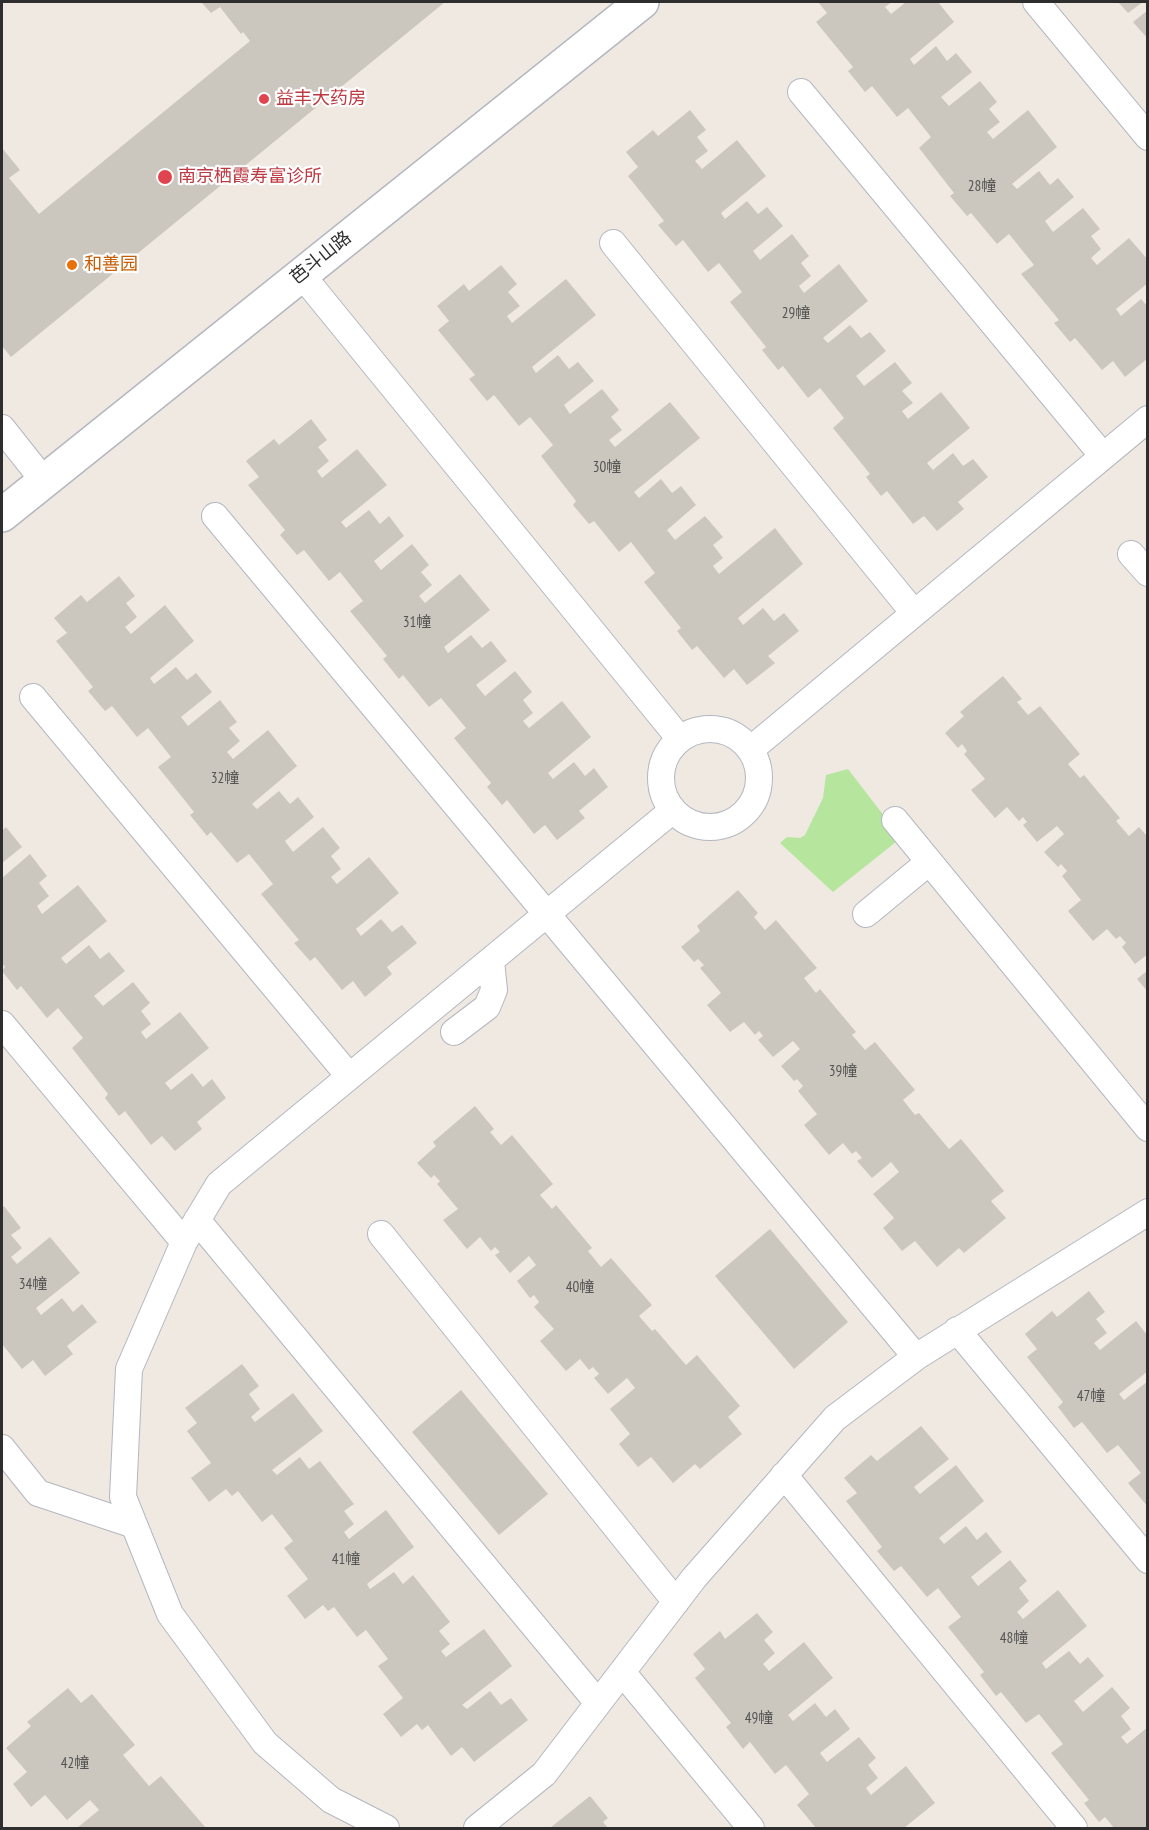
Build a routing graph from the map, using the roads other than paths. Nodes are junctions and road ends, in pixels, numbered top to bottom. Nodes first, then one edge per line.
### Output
1 (642, 2) edge
2 (1036, 2) edge
3 (801, 92) dead end
4 (1148, 137) edge
5 (613, 243) dead end
6 (301, 274) junction
7 (1148, 419) edge
8 (2, 428) edge
9 (1103, 456) junction
10 (44, 481) junction
11 (2, 515) edge
12 (215, 516) dead end
13 (914, 613) junction
14 (33, 697) dead end
15 (680, 739) junction
16 (750, 750) junction
17 (673, 810) junction
18 (895, 820) dead end
19 (929, 862) junction
20 (547, 914) junction
21 (866, 914) dead end
22 (491, 961) junction
23 (2, 1024) edge
24 (454, 1032) dead end
25 (349, 1076) junction
26 (1148, 1128) edge
27 (1148, 1212) edge
28 (197, 1220) junction
29 (381, 1234) dead end
30 (184, 1242) junction
31 (957, 1330) junction
32 (916, 1357) junction
33 (2, 1448) edge
34 (784, 1475) junction
35 (134, 1525) junction
36 (1148, 1560) edge
37 (676, 1602) junction
38 (622, 1672) junction
39 (598, 1703) junction
40 (386, 1828) edge
41 (477, 1828) edge
42 (752, 1828) edge
43 (1074, 1828) edge

1 - 6 street, 芭斗山路
2 - 4 lane
3 - 9 lane
5 - 13 lane
6 - 10 street, 芭斗山路
6 - 15 lane
7 - 9 lane
8 - 10 lane
9 - 13 lane
10 - 11 street, 芭斗山路
12 - 20 lane
13 - 16 lane
14 - 25 lane
15 - 16 lane
15 - 17 lane
16 - 17 lane
17 - 20 lane
18 - 19 lane
19 - 21 lane
19 - 26 lane
20 - 22 lane
20 - 32 lane
22 - 24 lane
22 - 25 lane
23 - 30 lane
25 - 28 lane
27 - 31 lane
28 - 30 lane
28 - 39 lane
29 - 37 lane
30 - 35 lane
31 - 32 lane
31 - 36 lane
32 - 34 lane
33 - 35 lane
34 - 37 lane
34 - 43 lane
35 - 40 lane
37 - 38 lane
38 - 39 lane
38 - 42 lane
39 - 41 lane

